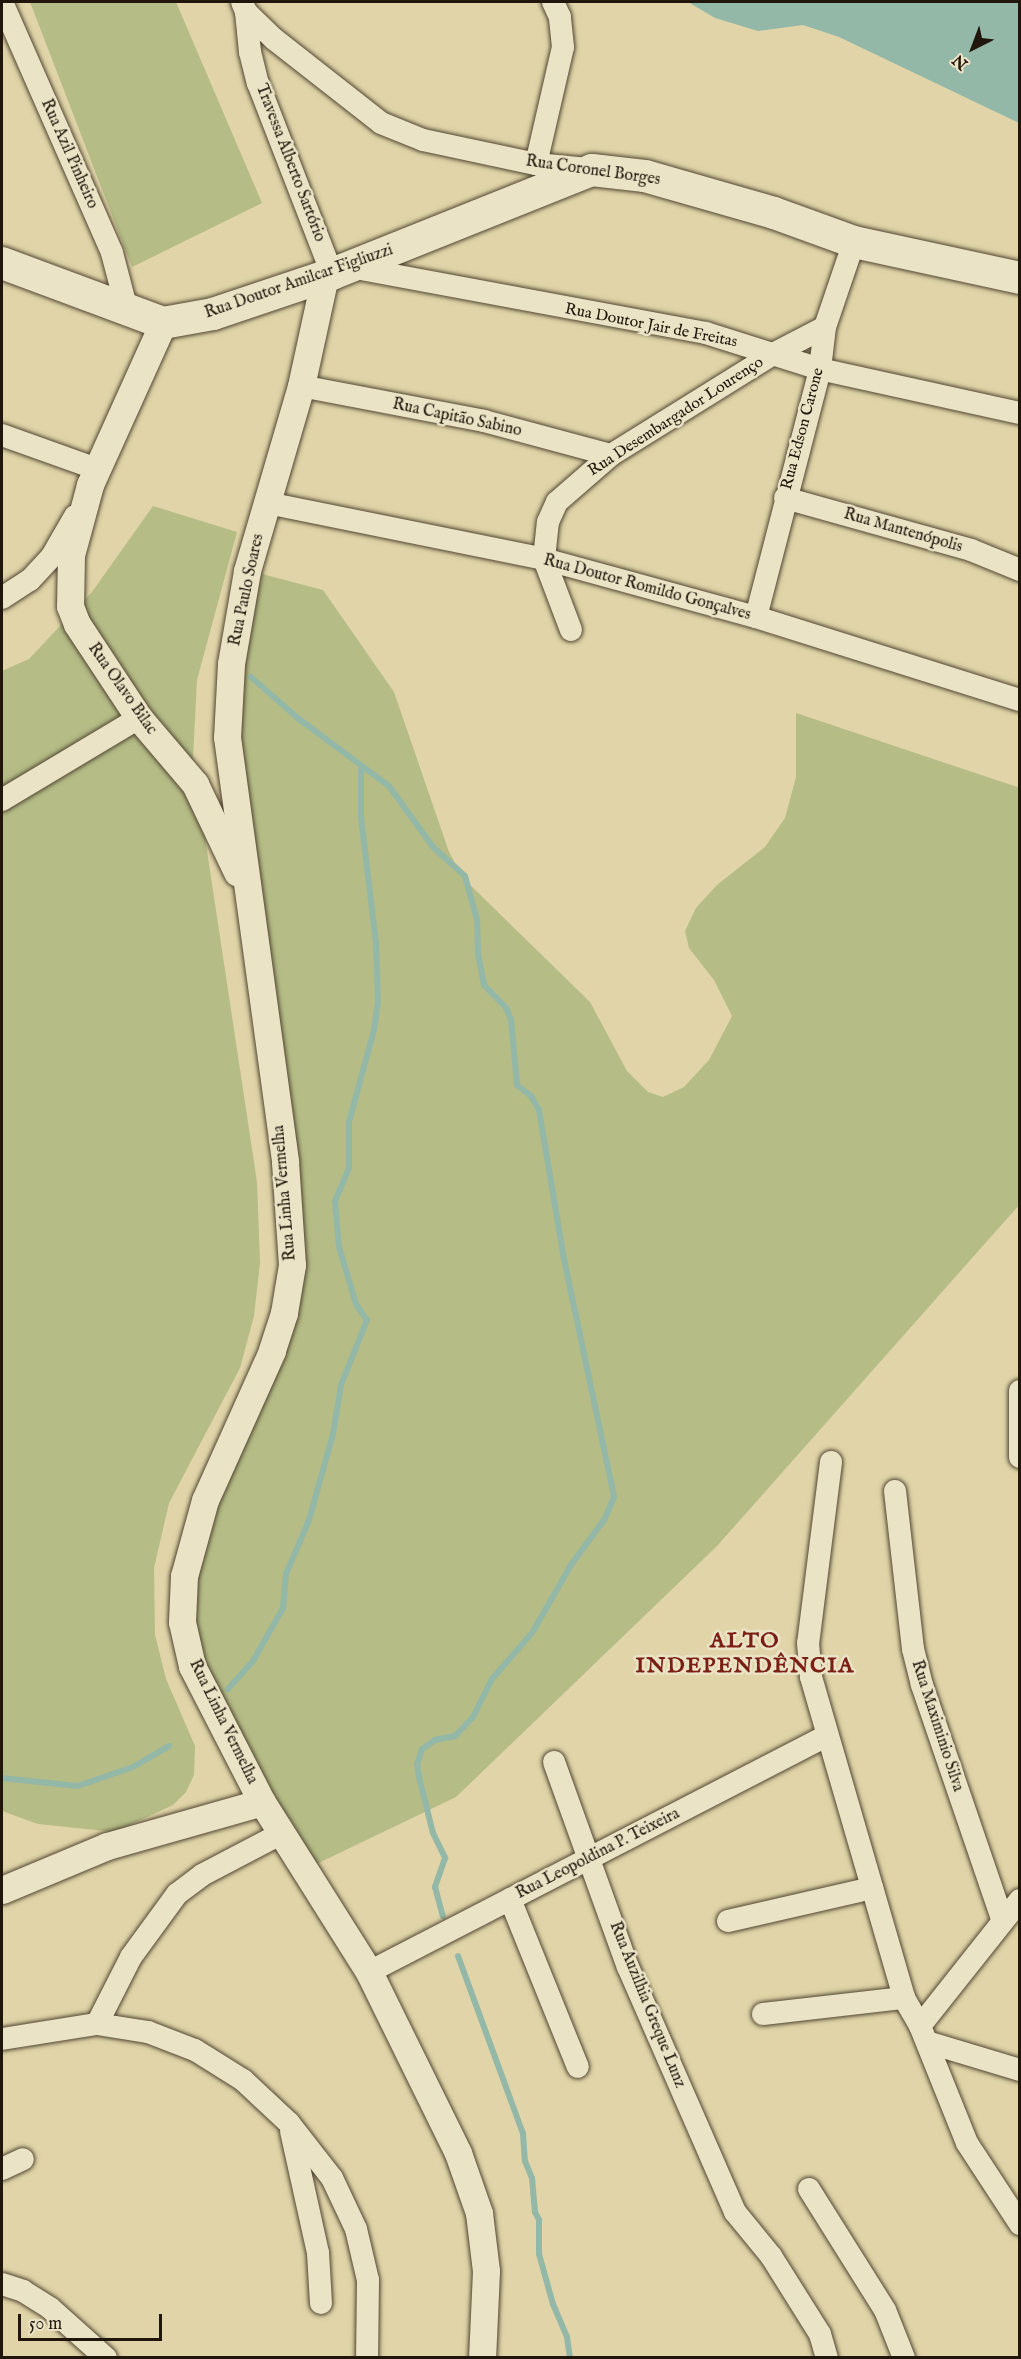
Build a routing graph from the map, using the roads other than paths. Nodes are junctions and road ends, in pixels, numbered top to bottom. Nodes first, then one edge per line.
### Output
1 (2, 2) edge
2 (553, 2) edge
3 (244, 7) edge
4 (536, 164) junction
5 (592, 170) junction
6 (854, 242) junction
7 (2, 263) edge
8 (336, 272) junction
9 (1020, 278) edge
10 (127, 310) junction
11 (163, 323) junction
12 (825, 327) junction
13 (775, 353) junction
14 (820, 369) junction
15 (301, 386) junction
16 (1020, 413) edge
17 (2, 435) edge
18 (611, 455) junction
19 (93, 477) junction
20 (785, 498) junction
21 (267, 503) junction
22 (544, 559) junction
23 (1020, 570) edge
24 (2, 598) edge
25 (756, 617) junction
26 (571, 630) dead end
27 (1020, 700) edge
28 (139, 718) junction
29 (2, 800) edge
30 (253, 909) junction
31 (1020, 1390) edge
32 (1019, 1434) edge
33 (1020, 1457) edge
34 (831, 1462) dead end
35 (895, 1491) dead end
36 (826, 1736) junction
37 (554, 1762) dead end
38 (262, 1802) junction
39 (282, 1833) junction
40 (591, 1858) junction
41 (872, 1888) junction
42 (2, 1890) edge
43 (510, 1899) junction
44 (1020, 1900) edge
45 (1002, 1919) junction
46 (728, 1921) dead end
47 (369, 1972) junction
48 (904, 1998) junction
49 (764, 2014) dead end
50 (97, 2024) junction
51 (924, 2034) junction
52 (2, 2039) edge
53 (578, 2067) dead end
54 (1020, 2070) edge
55 (289, 2123) junction
56 (23, 2159) dead end
57 (2, 2169) edge
58 (809, 2189) dead end
59 (1020, 2224) edge
60 (2, 2284) edge
61 (321, 2303) dead end
62 (106, 2358) edge
63 (366, 2358) edge
64 (482, 2358) edge
65 (827, 2358) edge
66 (903, 2358) edge

1 - 10 street, Rua Azil Pinheiro
2 - 4 street
3 - 4 street, Rua Coronel Borges
3 - 8 street, Travessa Alberto Sartório
4 - 5 street, Rua Coronel Borges
5 - 6 main road, Rua Coronel Borges
5 - 8 main road, Rua Doutor Amilcar Figliuzzi
6 - 9 main road, Rua Coronel Borges
6 - 12 street, Rua Edson Carone
7 - 10 main road
8 - 11 main road, Rua Doutor Amilcar Figliuzzi
8 - 13 street, Rua Doutor Jair de Freitas
8 - 15 street, Rua Paulo Soares
10 - 11 main road
11 - 19 street, Rua Olavo Bilac
12 - 13 street, Rua Desembargador Lourenço
12 - 14 street, Rua Edson Carone
13 - 14 street, Rua Doutor Jair de Freitas
13 - 18 street, Rua Desembargador Lourenço
14 - 16 street, Rua Doutor Jair de Freitas
14 - 20 street, Rua Edson Carone
15 - 18 street, Rua Capitão Sabino
15 - 21 street, Rua Paulo Soares
17 - 19 street
18 - 22 street, Rua Desembargador Lourenço
19 - 24 street, Rua Olavo Bilac
19 - 28 street, Rua Olavo Bilac
20 - 23 street, Rua Mantenópolis
20 - 25 street, Rua Edson Carone
21 - 22 street, Rua Doutor Romildo Gonçalves
21 - 30 street, Rua Paulo Soares
22 - 25 street, Rua Doutor Romildo Gonçalves
22 - 26 street, Rua Desembargador Lourenço
25 - 27 street, Rua Doutor Romildo Gonçalves
28 - 29 street
28 - 30 street, Rua Olavo Bilac
30 - 38 street, Rua Linha Vermelha
31 - 32 street
32 - 33 street
34 - 36 street
35 - 45 street, Rua Maximinio Silva
36 - 40 street, Rua Leopoldina P. Teixeira
36 - 41 street
37 - 40 street, Rua Auzilhia Greque Lunz
38 - 39 street, Rua Linha Vermelha
38 - 42 street
39 - 47 street, Rua Linha Vermelha
39 - 50 street
40 - 43 street, Rua Leopoldina P. Teixeira
40 - 65 street, Rua Auzilhia Greque Lunz
41 - 46 street
41 - 48 street
43 - 47 street, Rua Leopoldina P. Teixeira
43 - 53 street
44 - 45 street
45 - 51 street
47 - 64 street, Rua Linha Vermelha
48 - 49 street
48 - 51 street
50 - 52 street
50 - 55 street
51 - 54 street
51 - 59 street
55 - 61 street
55 - 63 street
56 - 57 street
58 - 66 street
60 - 62 street

